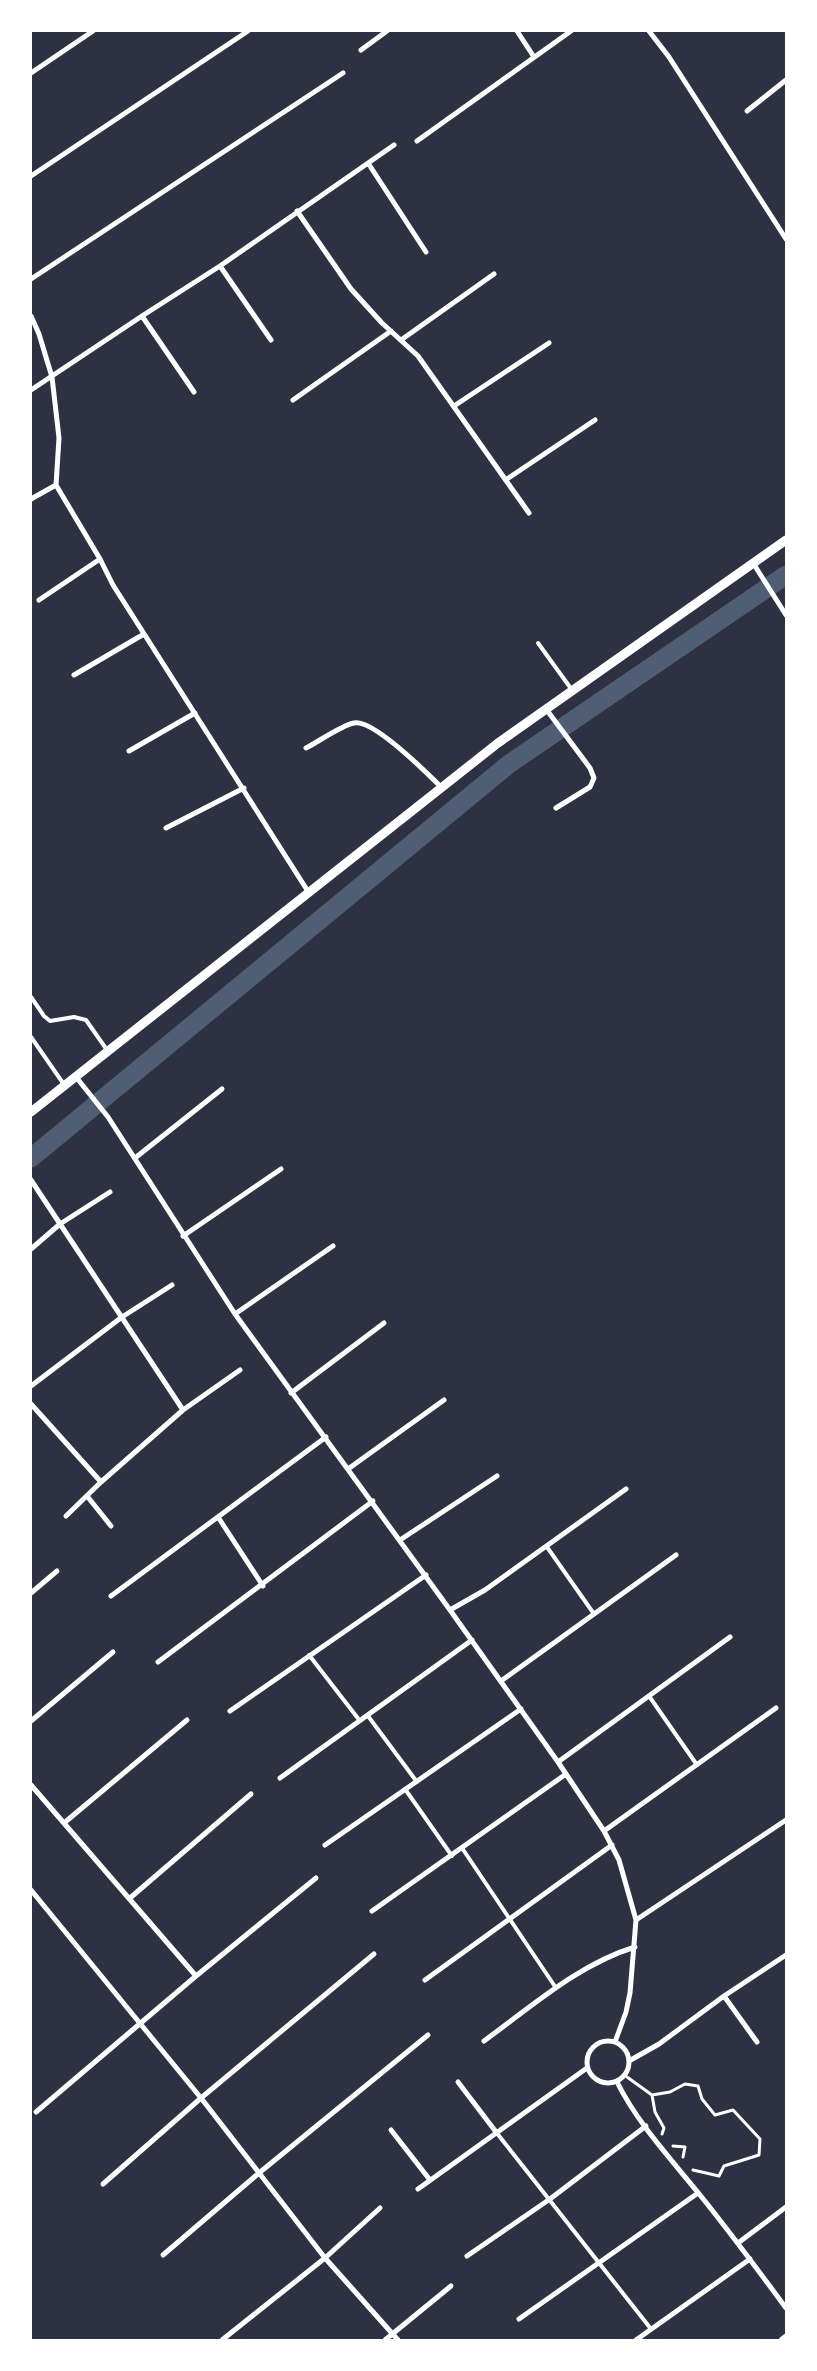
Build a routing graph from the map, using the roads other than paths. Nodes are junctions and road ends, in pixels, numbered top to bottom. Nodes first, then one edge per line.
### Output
1 (93, 31) edge
2 (248, 31) edge
3 (387, 31) edge
4 (517, 31) edge
5 (571, 31) edge
6 (649, 31) edge
7 (360, 50) dead end
8 (534, 57) junction
9 (31, 73) edge
10 (343, 73) dead end
11 (786, 80) edge
12 (747, 111) dead end
13 (416, 141) dead end
14 (394, 145) dead end
15 (368, 164) junction
16 (31, 176) edge
17 (297, 211) junction
18 (786, 239) edge
19 (426, 252) dead end
20 (220, 266) junction
21 (494, 274) dead end
22 (31, 279) edge
23 (31, 316) edge
24 (142, 316) junction
25 (391, 332) junction
26 (271, 340) dead end
27 (401, 340) junction
28 (549, 343) dead end
29 (52, 377) junction
30 (31, 390) edge
31 (194, 392) dead end
32 (293, 400) dead end
33 (454, 406) junction
34 (595, 420) dead end
35 (507, 479) junction
36 (56, 485) junction
37 (31, 499) edge
38 (529, 513) dead end
39 (786, 540) edge
40 (100, 559) junction
41 (752, 563) junction
42 (39, 600) dead end
43 (786, 615) edge
44 (144, 634) junction
45 (538, 643) dead end
46 (74, 676) dead end
47 (572, 690) junction
48 (546, 709) junction
49 (195, 712) junction
50 (306, 748) dead end
51 (129, 751) dead end
52 (244, 788) junction
53 (442, 788) junction
54 (556, 808) dead end
55 (166, 828) dead end
56 (309, 893) junction
57 (31, 997) edge
58 (31, 1036) edge
59 (108, 1052) junction
60 (76, 1077) junction
61 (65, 1086) junction
62 (222, 1089) dead end
63 (31, 1112) edge
64 (135, 1158) junction
65 (282, 1169) dead end
66 (31, 1180) edge
67 (110, 1192) dead end
68 (60, 1224) junction
69 (183, 1236) junction
70 (333, 1246) dead end
71 (31, 1249) edge
72 (172, 1285) dead end
73 (235, 1314) junction
74 (122, 1317) junction
75 (384, 1323) dead end
76 (240, 1370) dead end
77 (31, 1386) edge
78 (291, 1392) junction
79 (444, 1400) dead end
80 (31, 1404) edge
81 (183, 1410) junction
82 (326, 1437) junction
83 (348, 1469) junction
84 (497, 1476) dead end
85 (101, 1482) junction
86 (626, 1489) dead end
87 (87, 1496) junction
88 (373, 1502) junction
89 (66, 1516) dead end
90 (218, 1517) junction
91 (111, 1526) dead end
92 (400, 1540) junction
93 (547, 1547) junction
94 (676, 1555) dead end
95 (58, 1572) dead end
96 (426, 1575) junction
97 (263, 1586) junction
98 (31, 1593) edge
99 (111, 1596) dead end
100 (450, 1610) junction
101 (594, 1614) junction
102 (730, 1637) dead end
103 (472, 1640) junction
104 (114, 1652) dead end
105 (309, 1655) junction
106 (158, 1662) dead end
107 (501, 1681) junction
108 (649, 1696) junction
109 (521, 1708) junction
110 (776, 1708) dead end
111 (230, 1711) dead end
112 (368, 1716) junction
113 (187, 1720) dead end
114 (31, 1721) edge
115 (360, 1722) junction
116 (558, 1762) junction
117 (697, 1765) junction
118 (566, 1774) junction
119 (280, 1778) dead end
120 (417, 1782) junction
121 (31, 1785) edge
122 (405, 1789) junction
123 (251, 1794) dead end
124 (786, 1820) edge
125 (64, 1823) junction
126 (604, 1832) junction
127 (325, 1844) dead end
128 (612, 1845) junction
129 (462, 1848) junction
130 (452, 1856) junction
131 (316, 1878) dead end
132 (31, 1890) edge
133 (130, 1898) junction
134 (372, 1911) dead end
135 (510, 1917) junction
136 (636, 1920) junction
137 (635, 1947) junction
138 (374, 1954) dead end
139 (786, 1956) edge
140 (196, 1976) junction
141 (425, 1980) dead end
142 (556, 1988) junction
143 (724, 1996) junction
144 (139, 2024) junction
145 (428, 2035) dead end
146 (484, 2041) dead end
147 (614, 2042) junction
148 (757, 2042) dead end
149 (629, 2061) junction
150 (587, 2068) junction
151 (458, 2082) dead end
152 (616, 2082) junction
153 (201, 2098) junction
154 (36, 2112) dead end
155 (646, 2126) junction
156 (391, 2130) dead end
157 (496, 2132) junction
158 (259, 2173) junction
159 (430, 2180) junction
160 (103, 2184) dead end
161 (418, 2189) dead end
162 (698, 2193) junction
163 (550, 2199) junction
164 (786, 2207) edge
165 (380, 2208) dead end
166 (738, 2243) junction
167 (163, 2255) dead end
168 (466, 2256) dead end
169 (325, 2258) junction
170 (750, 2259) junction
171 (598, 2264) junction
172 (451, 2286) dead end
173 (786, 2308) edge
174 (519, 2319) dead end
175 (651, 2329) junction
176 (393, 2333) junction
177 (786, 2336) edge
178 (222, 2340) edge
179 (385, 2340) edge
180 (398, 2340) edge
181 (636, 2340) edge
182 (781, 2340) edge

1 - 9 street
2 - 16 street
3 - 7 street
4 - 8 street
5 - 8 street
6 - 18 street
8 - 13 street
10 - 22 street
11 - 12 street
14 - 15 street
15 - 17 street
15 - 19 street
17 - 20 street
17 - 25 street
20 - 24 street
20 - 26 street
21 - 27 street
23 - 29 street
24 - 29 street
24 - 31 street
25 - 27 street
25 - 32 street
27 - 33 street
28 - 33 street
29 - 30 street
29 - 36 street
33 - 35 street
34 - 35 street
35 - 38 street
36 - 37 street
36 - 40 street
39 - 41 street
40 - 42 street
40 - 44 street
41 - 43 street
41 - 47 street
44 - 46 street
44 - 49 street
45 - 47 lane
47 - 48 street
48 - 53 street
48 - 54 street
49 - 51 street
49 - 52 street
50 - 53 street
52 - 55 street
52 - 56 street
53 - 56 street
56 - 59 street
57 - 59 lane
58 - 61 lane
59 - 60 street
60 - 61 street
60 - 64 street
61 - 63 street
62 - 64 street
64 - 69 street
65 - 69 street
66 - 68 street
67 - 68 street
68 - 71 street
68 - 74 street
69 - 73 street
70 - 73 street
72 - 74 street
73 - 78 street
74 - 77 street
74 - 81 street
75 - 78 street
76 - 81 street
78 - 82 street
79 - 83 street
80 - 85 street
81 - 85 street
82 - 83 street
82 - 90 street
83 - 88 street
84 - 92 street
85 - 87 street
86 - 93 street
87 - 89 street
87 - 91 street
88 - 92 street
88 - 97 street
90 - 97 street
90 - 99 street
92 - 96 street
93 - 100 street
93 - 101 lane
94 - 101 street
95 - 98 street
96 - 100 street
96 - 105 street
97 - 106 street
100 - 103 street
101 - 107 street
102 - 108 street
103 - 107 street
103 - 112 street
104 - 114 street
105 - 111 street
105 - 115 lane
107 - 109 street
108 - 116 street
108 - 117 lane
109 - 116 street
109 - 120 street
110 - 117 street
112 - 115 street
112 - 120 lane
113 - 125 street
115 - 119 street
116 - 118 street
117 - 126 street
118 - 126 street
118 - 129 street
120 - 122 street
121 - 125 street
122 - 127 street
122 - 130 lane
123 - 133 street
124 - 136 street
125 - 133 street
126 - 128 street
128 - 135 street
128 - 136 street
129 - 130 street
129 - 135 lane
130 - 134 street
131 - 140 street
132 - 144 street
133 - 140 street
135 - 141 street
135 - 142 lane
136 - 137 street
137 - 142 street
137 - 147 street
138 - 153 street
139 - 143 street
140 - 144 street
142 - 146 street
143 - 148 street
143 - 149 street
144 - 153 street
144 - 154 street
145 - 158 street
147 - 149 street
147 - 150 street
149 - 152 street
150 - 152 street
150 - 157 street
151 - 157 street
152 - 155 street
153 - 158 street
153 - 160 street
155 - 162 street
155 - 163 street
156 - 159 street
157 - 159 street
157 - 163 lane
158 - 167 street
158 - 169 street
159 - 161 street
162 - 166 street
162 - 171 street
163 - 168 street
163 - 171 lane
164 - 166 street
165 - 169 street
166 - 170 street
169 - 176 street
169 - 178 street
170 - 173 street
170 - 175 street
171 - 174 street
171 - 175 lane
172 - 176 street
175 - 181 street
176 - 179 street
176 - 180 street
177 - 182 street

